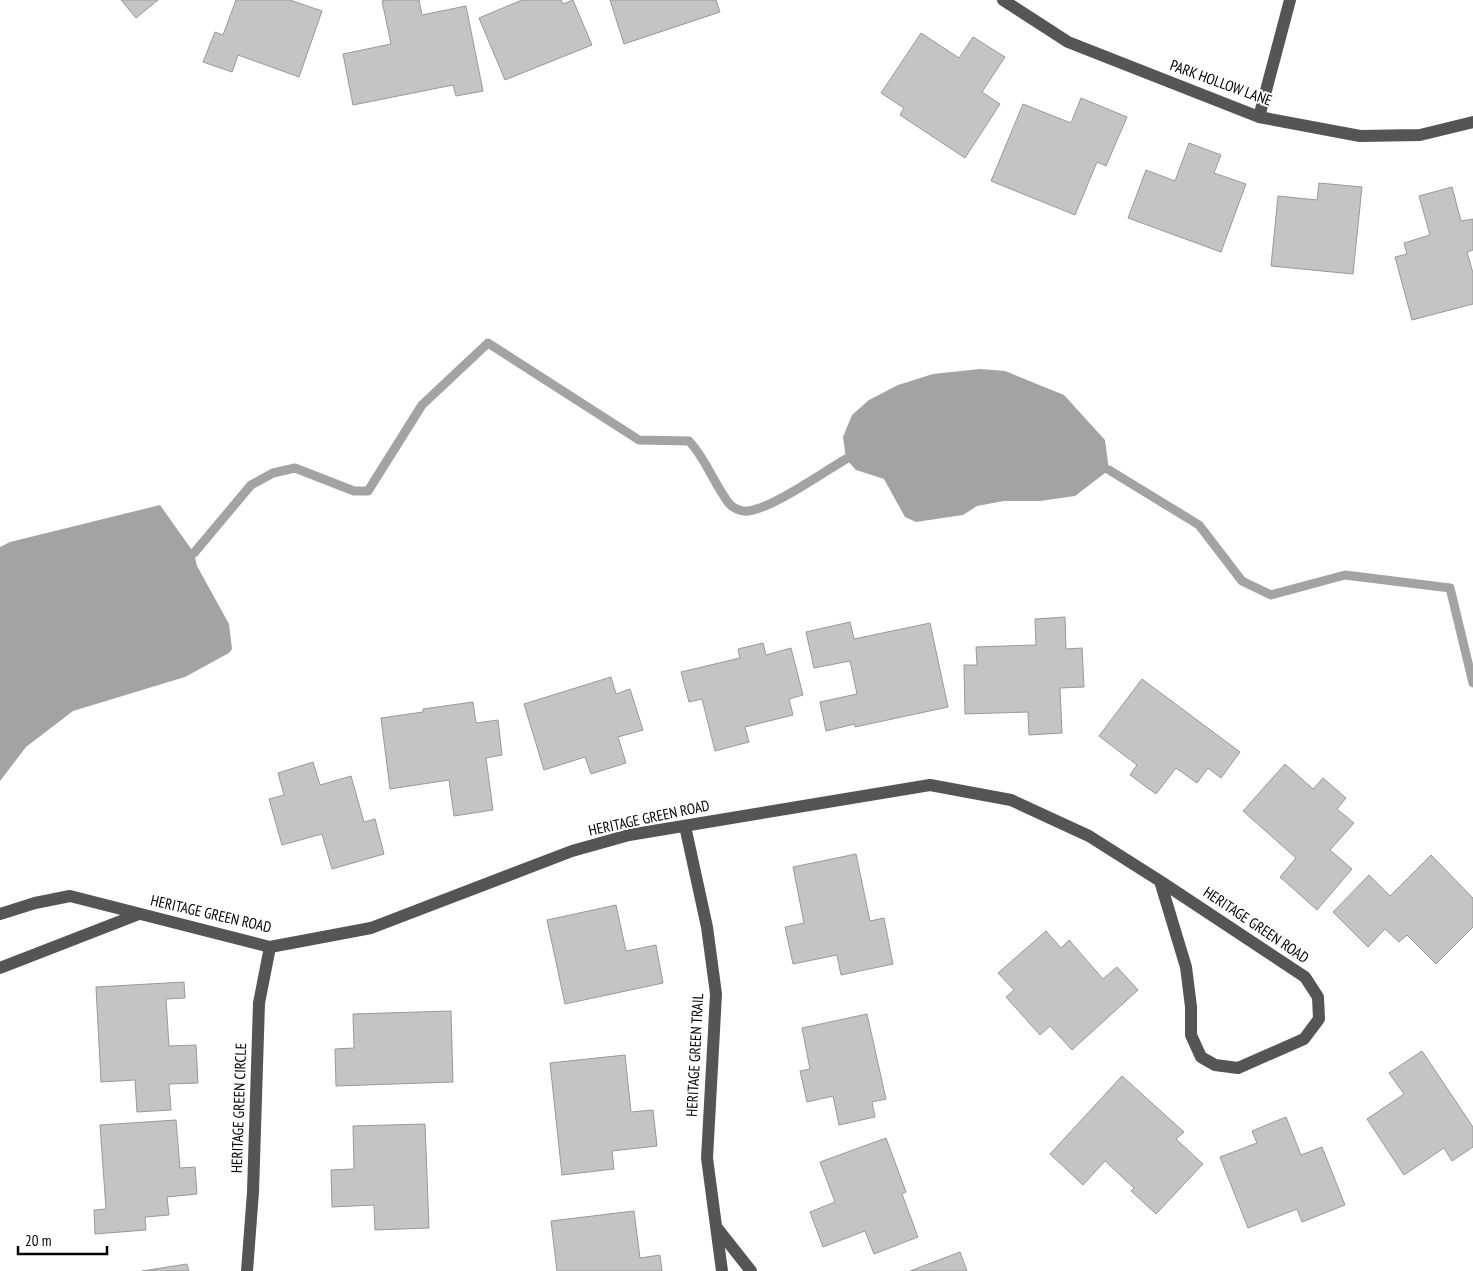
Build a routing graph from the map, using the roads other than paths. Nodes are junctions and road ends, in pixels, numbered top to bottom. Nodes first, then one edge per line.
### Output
1 (1004, 0) edge
2 (1290, 0) edge
3 (1259, 117) junction
4 (1473, 122) edge
5 (684, 826) junction
6 (1160, 881) junction
7 (0, 914) edge
8 (139, 914) junction
9 (270, 947) junction
10 (0, 968) edge
11 (716, 1228) junction
12 (247, 1271) edge
13 (722, 1271) edge
14 (751, 1271) edge

1 - 3 street, PARK HOLLOW LANE
2 - 3 street
3 - 4 street, PARK HOLLOW LANE
5 - 6 street, HERITAGE GREEN ROAD
5 - 9 street, HERITAGE GREEN ROAD
5 - 11 street, HERITAGE GREEN TRAIL
6 - 6 street, HERITAGE GREEN ROAD
7 - 8 street, HERITAGE GREEN ROAD
8 - 9 street, HERITAGE GREEN ROAD
8 - 10 street, HERITAGE GREEN ROAD
9 - 12 street, HERITAGE GREEN CIRCLE
11 - 13 street, HERITAGE GREEN TRAIL
11 - 14 street

